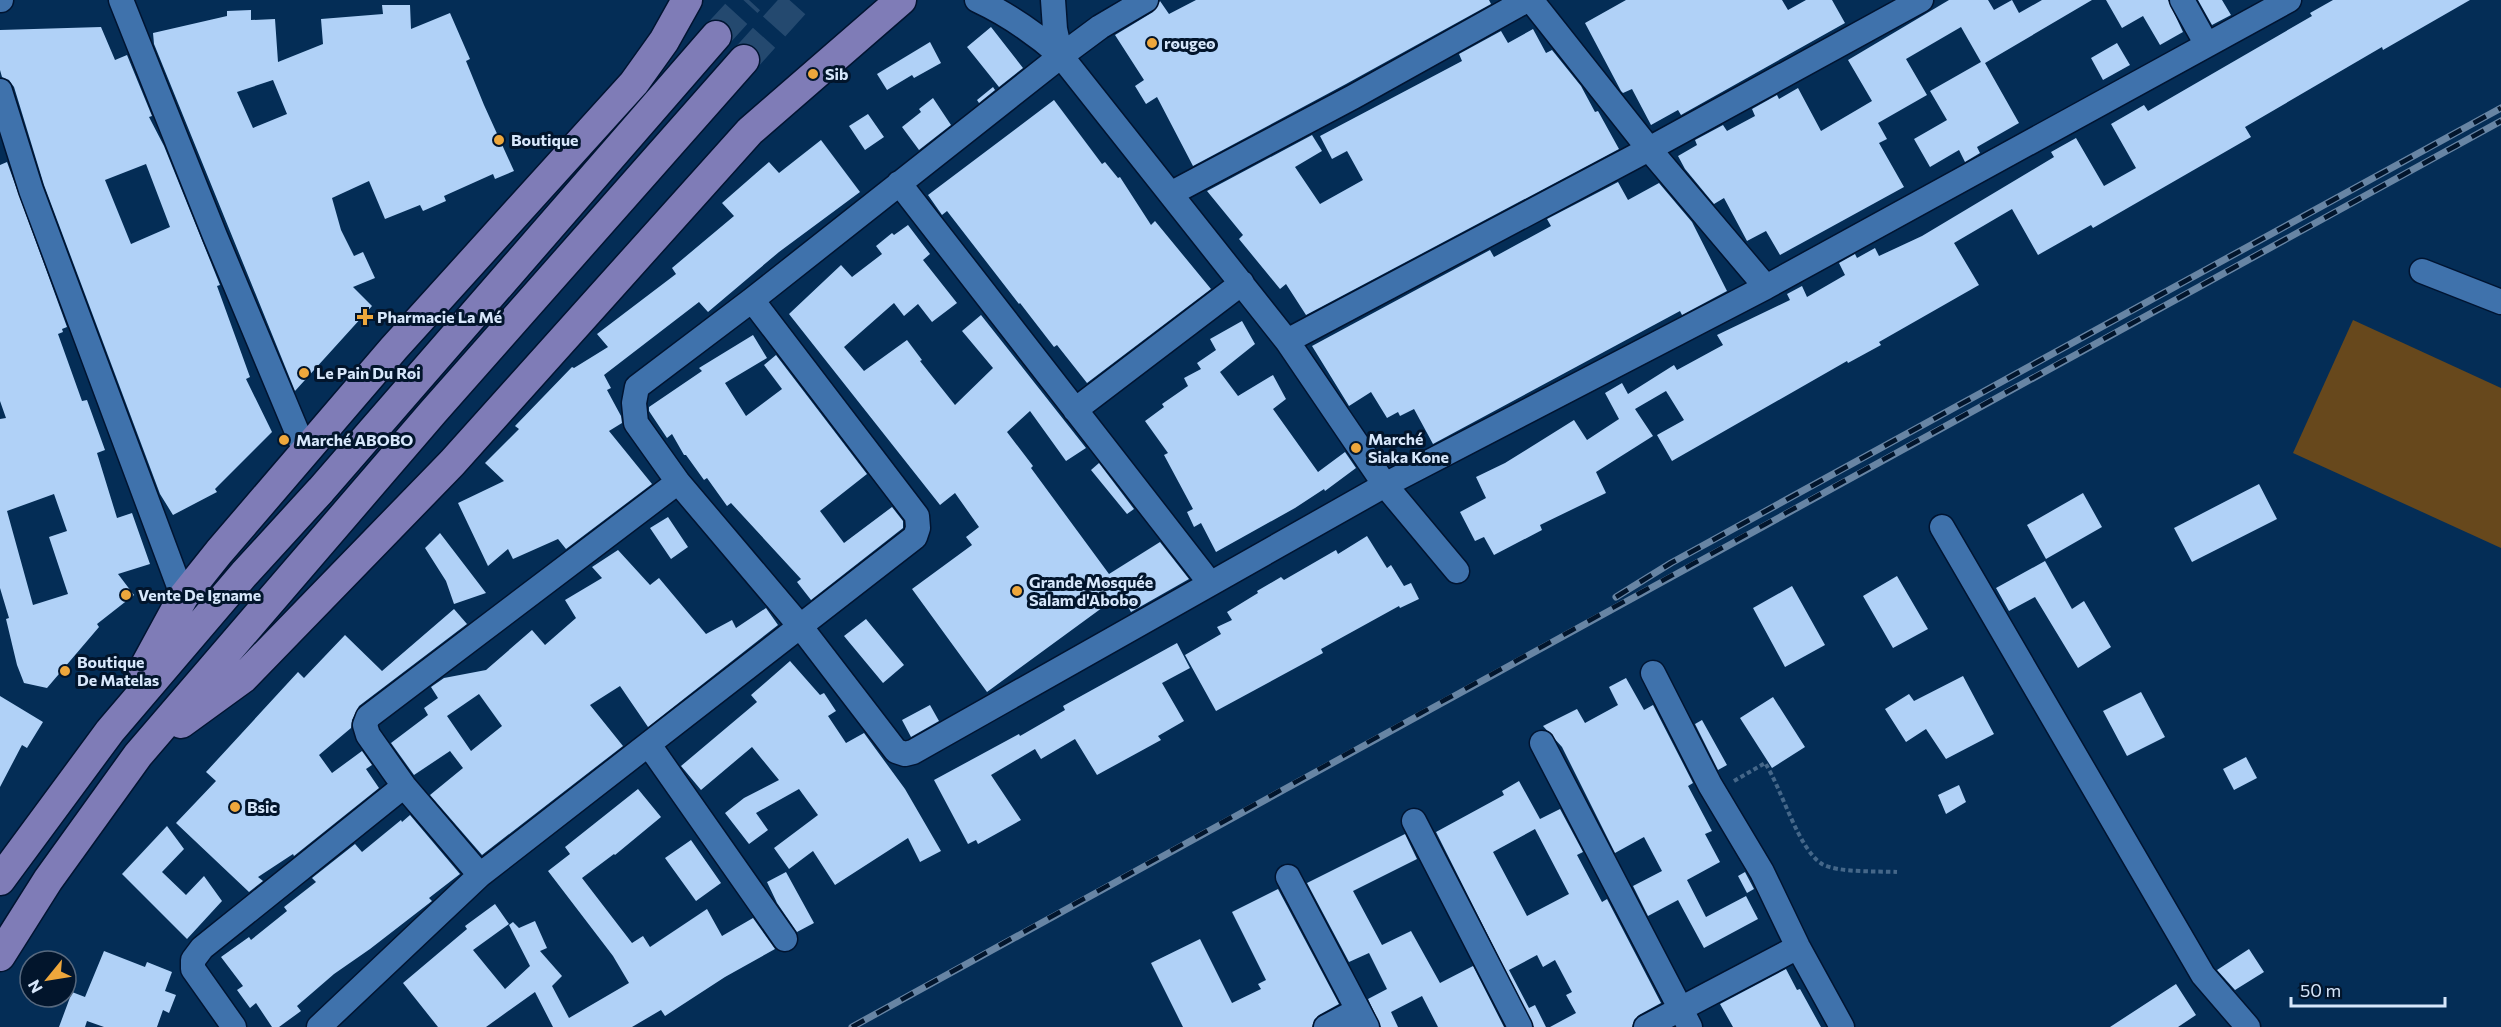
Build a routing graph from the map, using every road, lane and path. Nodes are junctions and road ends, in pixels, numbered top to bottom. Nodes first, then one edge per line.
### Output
1 (122, 0) edge
2 (687, 0) edge
3 (901, 0) edge
4 (977, 0) edge
5 (1053, 0) edge
6 (1146, 0) edge
7 (1529, 0) edge
8 (1921, 0) edge
9 (2182, 0) edge
10 (2289, 0) edge
11 (717, 36) tunnel mouth
12 (2207, 45) junction
13 (1061, 56) junction
14 (744, 60) tunnel mouth
15 (0, 91) edge
16 (1649, 149) junction
17 (899, 183) junction
18 (1172, 194) junction
19 (2422, 271) dead end
20 (1242, 283) junction
21 (1766, 287) junction
22 (752, 300) junction
23 (2501, 302) edge
24 (1287, 341) junction
25 (1075, 410) junction
26 (305, 451) junction
27 (678, 482) junction
28 (1385, 485) junction
29 (1942, 527) dead end
30 (1457, 572) dead end
31 (1210, 583) junction
32 (183, 597) junction
33 (800, 626) junction
34 (1653, 673) dead end
35 (110, 731) junction
36 (1542, 743) dead end
37 (649, 745) junction
38 (138, 755) junction
39 (404, 786) junction
40 (1714, 791) junction
41 (1414, 821) dead end
42 (1897, 872) dead end
43 (480, 875) junction
44 (1288, 877) dead end
45 (0, 880) edge
46 (785, 939) dead end
47 (1798, 947) junction
48 (0, 956) edge
49 (1685, 1018) edge
50 (1362, 1019) edge
51 (234, 1027) edge
52 (319, 1027) edge
53 (1326, 1027) edge
54 (1520, 1027) edge
55 (1646, 1027) edge
56 (1842, 1027) edge
57 (2248, 1027) edge

1 - 26 street
2 - 26 main road
3 - 38 main road
4 - 13 street
5 - 13 street
6 - 13 street
7 - 16 street
7 - 18 street
8 - 16 street
9 - 12 street
10 - 12 street
11 - 35 main road
12 - 21 street
13 - 17 street
13 - 18 street
14 - 38 main road
15 - 32 street
16 - 21 street
16 - 24 street
17 - 22 street
17 - 25 street
18 - 20 street
19 - 23 street
20 - 24 street
20 - 25 street
21 - 28 street
22 - 27 street
22 - 33 street
24 - 28 street
25 - 31 street
26 - 32 main road
27 - 33 street
27 - 39 street
28 - 30 street
28 - 31 street
29 - 57 street
31 - 33 street
32 - 35 main road
33 - 37 street
34 - 40 street
35 - 45 main road
36 - 49 street
37 - 43 street
37 - 46 street
38 - 48 main road
39 - 43 street
39 - 51 street
40 - 42 path
40 - 47 street
41 - 54 street
43 - 52 street
44 - 50 street
47 - 49 street
47 - 56 street
49 - 55 street
50 - 53 street

